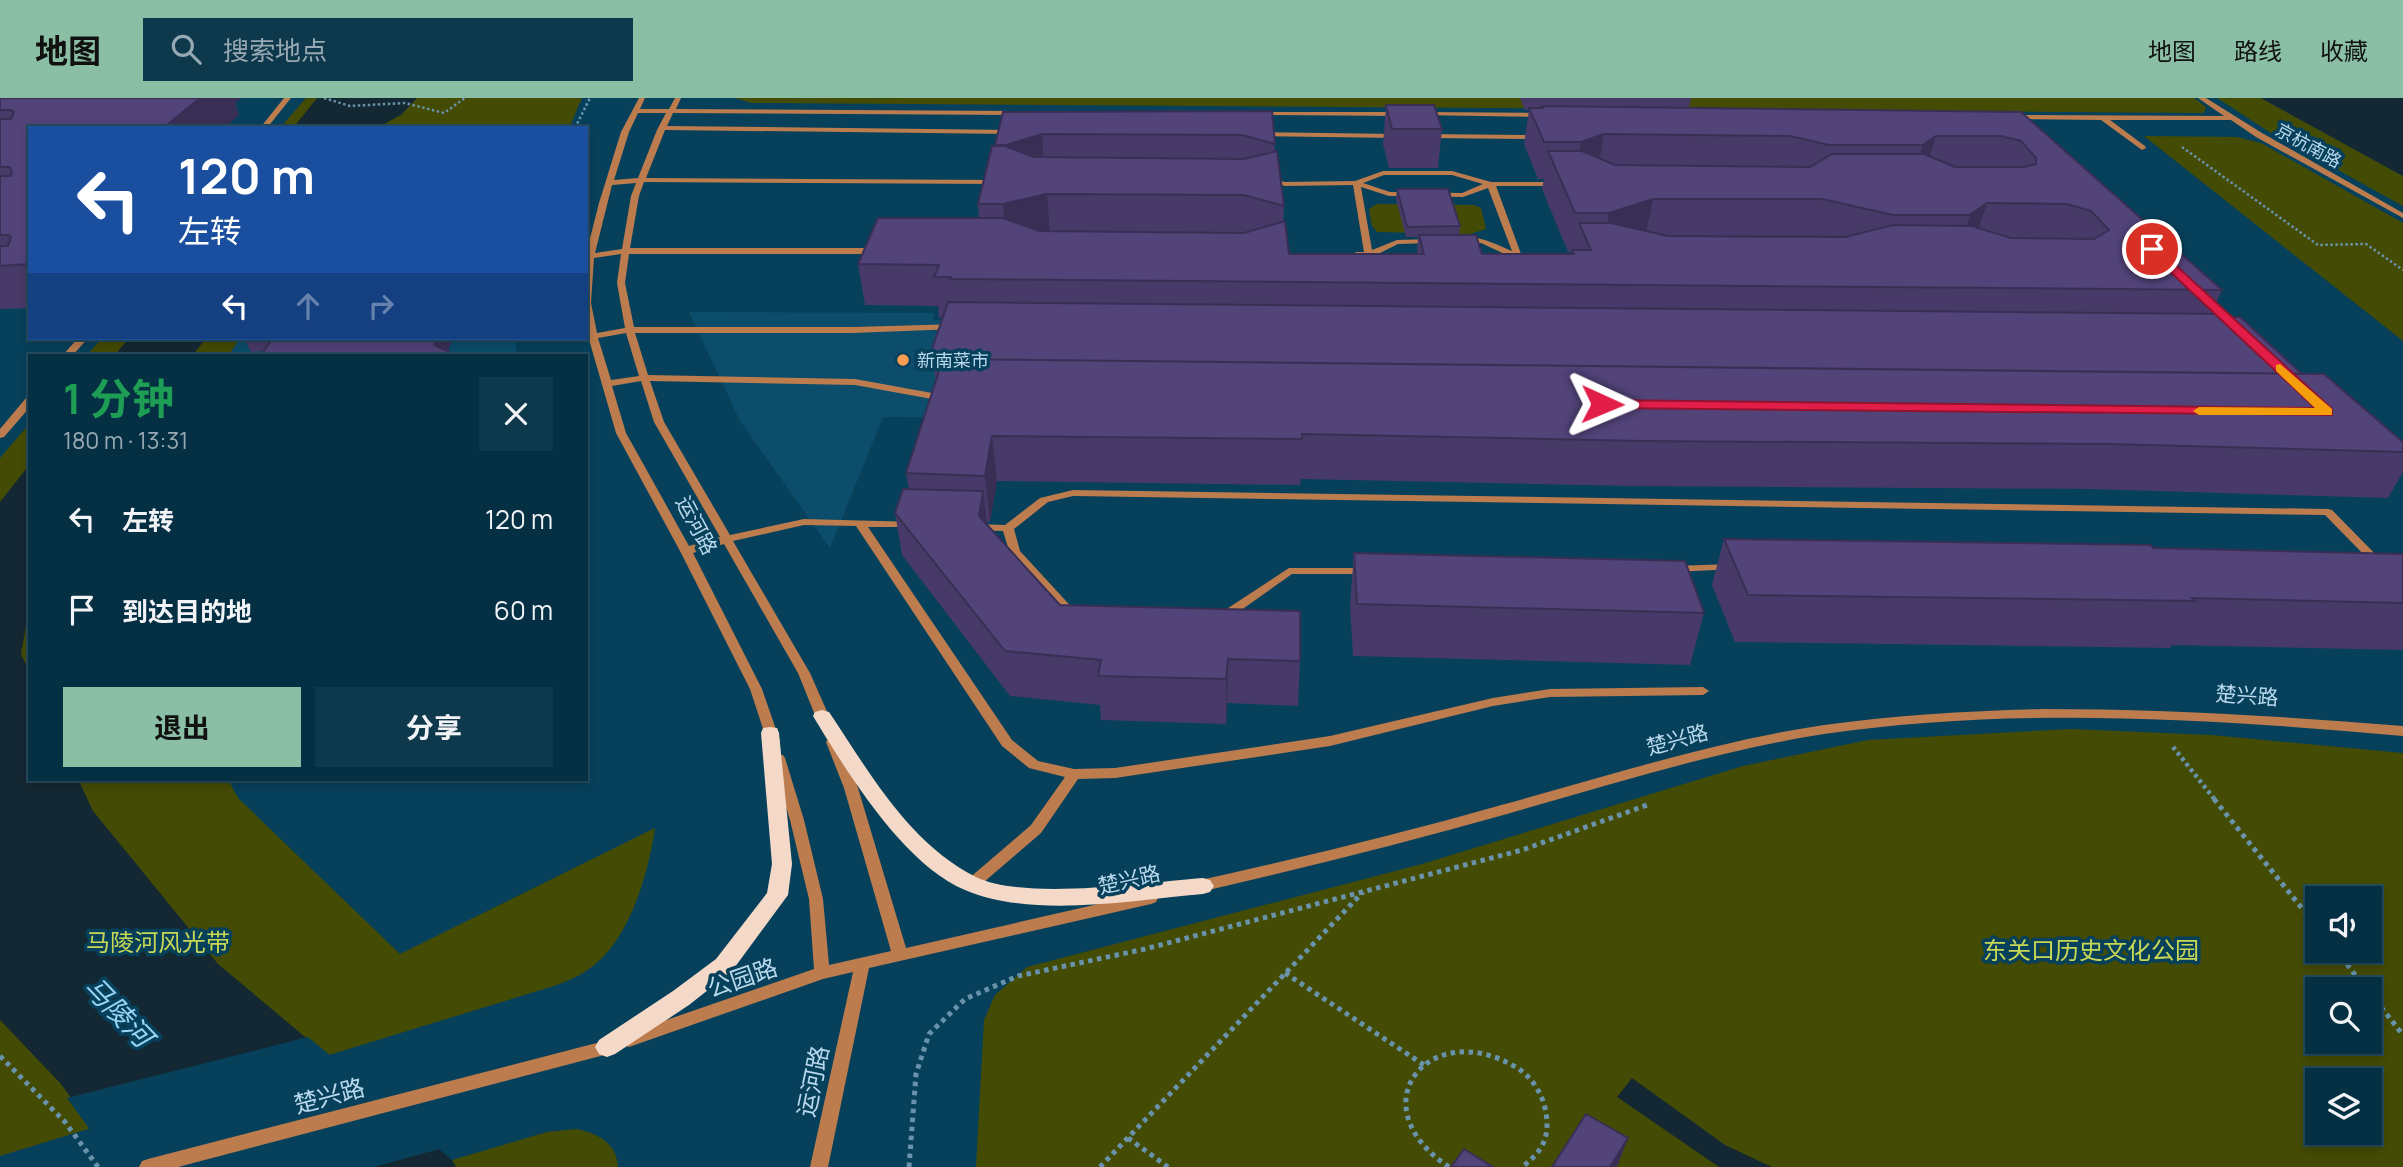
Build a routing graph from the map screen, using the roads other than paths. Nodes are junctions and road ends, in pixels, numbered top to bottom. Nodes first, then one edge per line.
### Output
1 (288, 98) edge
2 (642, 98) edge
3 (678, 98) edge
4 (2201, 98) edge
5 (635, 111) junction
6 (671, 111) junction
7 (956, 113) junction
8 (1024, 113) edge
9 (1241, 114) edge
10 (1309, 114) junction
11 (1507, 115) junction
12 (1561, 115) edge
13 (1999, 117) edge
14 (2010, 117) junction
15 (2102, 117) junction
16 (2232, 118) junction
17 (2019, 124) edge
18 (264, 126) edge
19 (662, 128) junction
20 (948, 131) junction
21 (1018, 132) edge
22 (1254, 134) edge
23 (1310, 135) junction
24 (1406, 136) edge
25 (1419, 136) edge
26 (1515, 137) junction
27 (1543, 137) edge
28 (2142, 148) dead end
29 (1252, 175) edge
30 (642, 180) junction
31 (1010, 182) edge
32 (609, 183) junction
33 (1356, 183) junction
34 (1285, 184) junction
35 (1491, 184) junction
36 (1564, 184) edge
37 (1264, 189) edge
38 (2403, 216) edge
39 (625, 251) junction
40 (896, 251) edge
41 (1345, 255) edge
42 (590, 256) junction
43 (1369, 256) junction
44 (1518, 257) junction
45 (1543, 257) edge
46 (588, 287) edge
47 (588, 309) edge
48 (972, 326) edge
49 (629, 330) junction
50 (593, 337) junction
51 (81, 340) edge
52 (69, 354) edge
53 (644, 378) junction
54 (607, 384) junction
55 (960, 396) edge
56 (28, 402) edge
57 (0, 435) edge
58 (859, 522) junction
59 (927, 525) edge
60 (954, 526) edge
61 (1008, 528) junction
62 (727, 539) junction
63 (686, 551) junction
64 (1745, 567) edge
65 (1666, 570) edge
66 (1384, 572) edge
67 (2375, 574) edge
68 (1085, 616) edge
69 (1206, 620) edge
70 (1703, 691) dead end
71 (822, 716) junction
72 (2403, 731) edge
73 (770, 733) junction
74 (1074, 774) junction
75 (972, 884) junction
76 (1203, 886) junction
77 (979, 936) joint
78 (900, 955) junction
79 (862, 965) junction
80 (822, 973) junction
81 (607, 1048) junction
82 (521, 1070) joint
83 (148, 1167) edge
84 (819, 1167) edge

1 - 18 street
2 - 5 street, 运河路
3 - 6 street, 运河路
4 - 16 street, 京杭南路
5 - 6 street
5 - 32 street, 运河路
6 - 7 street
6 - 19 street, 运河路
7 - 8 street
7 - 20 street
9 - 10 street
10 - 11 street
10 - 23 street
11 - 12 street
11 - 26 street
13 - 14 street
14 - 15 street
14 - 17 street
15 - 16 street
15 - 28 street
16 - 38 street, 京杭南路
19 - 20 street
19 - 30 street, 运河路
20 - 21 street
22 - 23 street
23 - 24 street
25 - 26 street
26 - 27 street
29 - 34 street
30 - 31 street
30 - 32 street
30 - 39 street, 运河路
32 - 42 street, 运河路
33 - 34 street
33 - 35 street
33 - 35 street
33 - 43 street
34 - 37 street
35 - 36 street
35 - 44 street
39 - 40 street
39 - 42 street
39 - 49 street, 运河路
41 - 43 street
42 - 46 street, 运河路
43 - 44 street
43 - 44 street
44 - 45 street
47 - 50 street, 运河路
48 - 49 street
49 - 50 street
49 - 53 street, 运河路
50 - 54 street, 运河路
51 - 52 street
53 - 54 street
53 - 55 street
53 - 62 street, 运河路
54 - 63 street, 运河路
56 - 57 street
58 - 59 street
58 - 62 street
58 - 74 street
60 - 61 street
61 - 67 street
61 - 68 street
62 - 63 street
62 - 71 street, 运河路
63 - 73 street, 运河路
64 - 65 street
66 - 69 street
70 - 74 street
71 - 75 main road
71 - 78 street, 运河路
72 - 76 street, 楚兴路
73 - 80 street, 运河路
73 - 81 main road
74 - 75 street
75 - 76 main road
76 - 77 street, 楚兴路
77 - 78 street, 公园路
78 - 79 street, 公园路
79 - 80 street, 公园路
79 - 84 street, 运河路
80 - 81 street, 公园路
81 - 82 street, 公园路
82 - 83 street, 楚兴路

